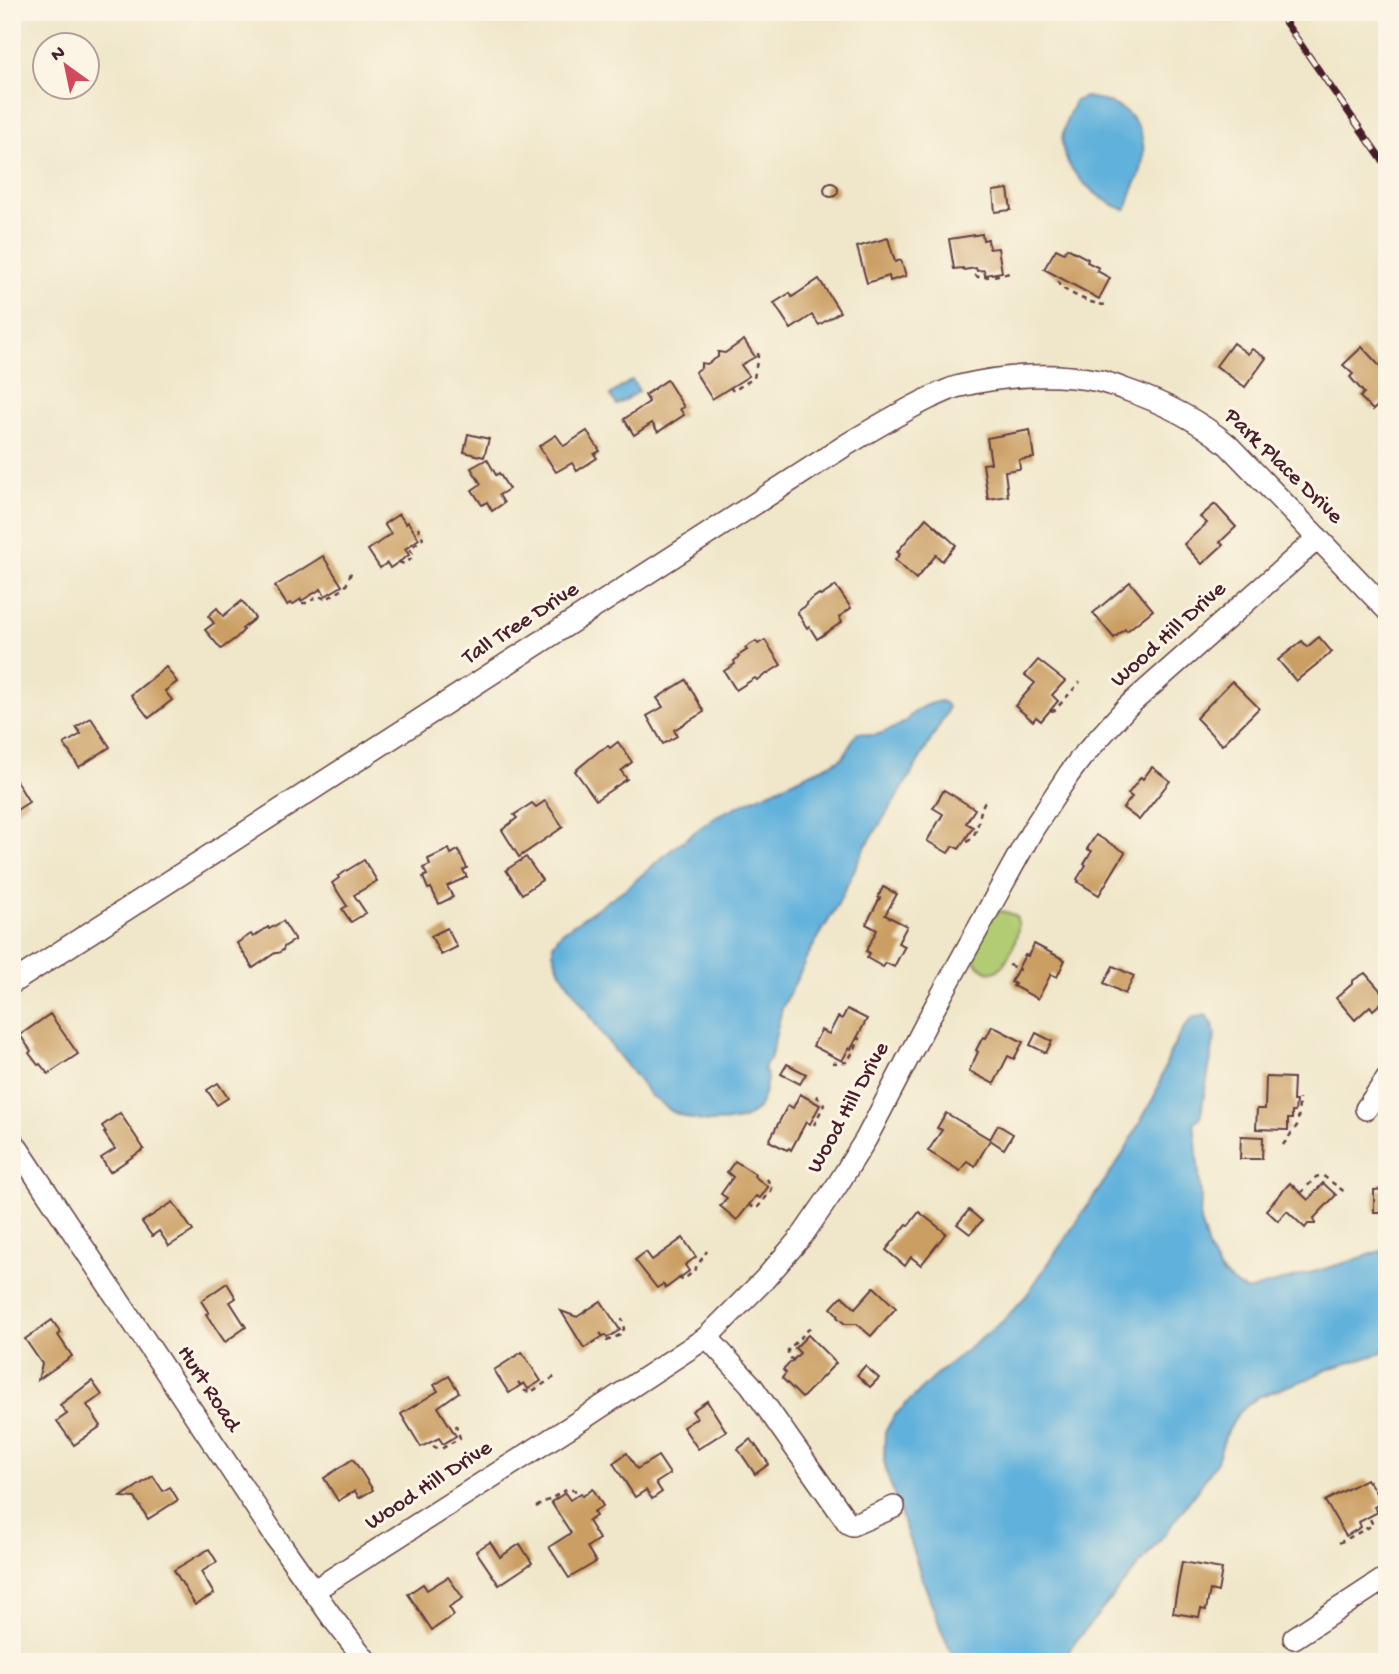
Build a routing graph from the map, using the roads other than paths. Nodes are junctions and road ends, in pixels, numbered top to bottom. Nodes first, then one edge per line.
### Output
1 (1083, 379) joint
2 (1318, 538) junction
3 (1387, 610) edge
4 (12, 983) edge
5 (1387, 1079) edge
6 (1366, 1109) dead end
7 (12, 1140) edge
8 (707, 1337) junction
9 (894, 1507) dead end
10 (1387, 1577) edge
11 (313, 1591) junction
12 (1294, 1638) dead end
13 (367, 1662) edge

1 - 2 street, Park Place Drive
1 - 4 street, Tall Tree Drive
2 - 3 street, Park Place Drive
2 - 8 street, Wood Hill Drive
5 - 6 street
7 - 11 street, Hurt Road
8 - 9 street
8 - 11 street, Wood Hill Drive
10 - 12 street
11 - 13 street, Hurt Road

